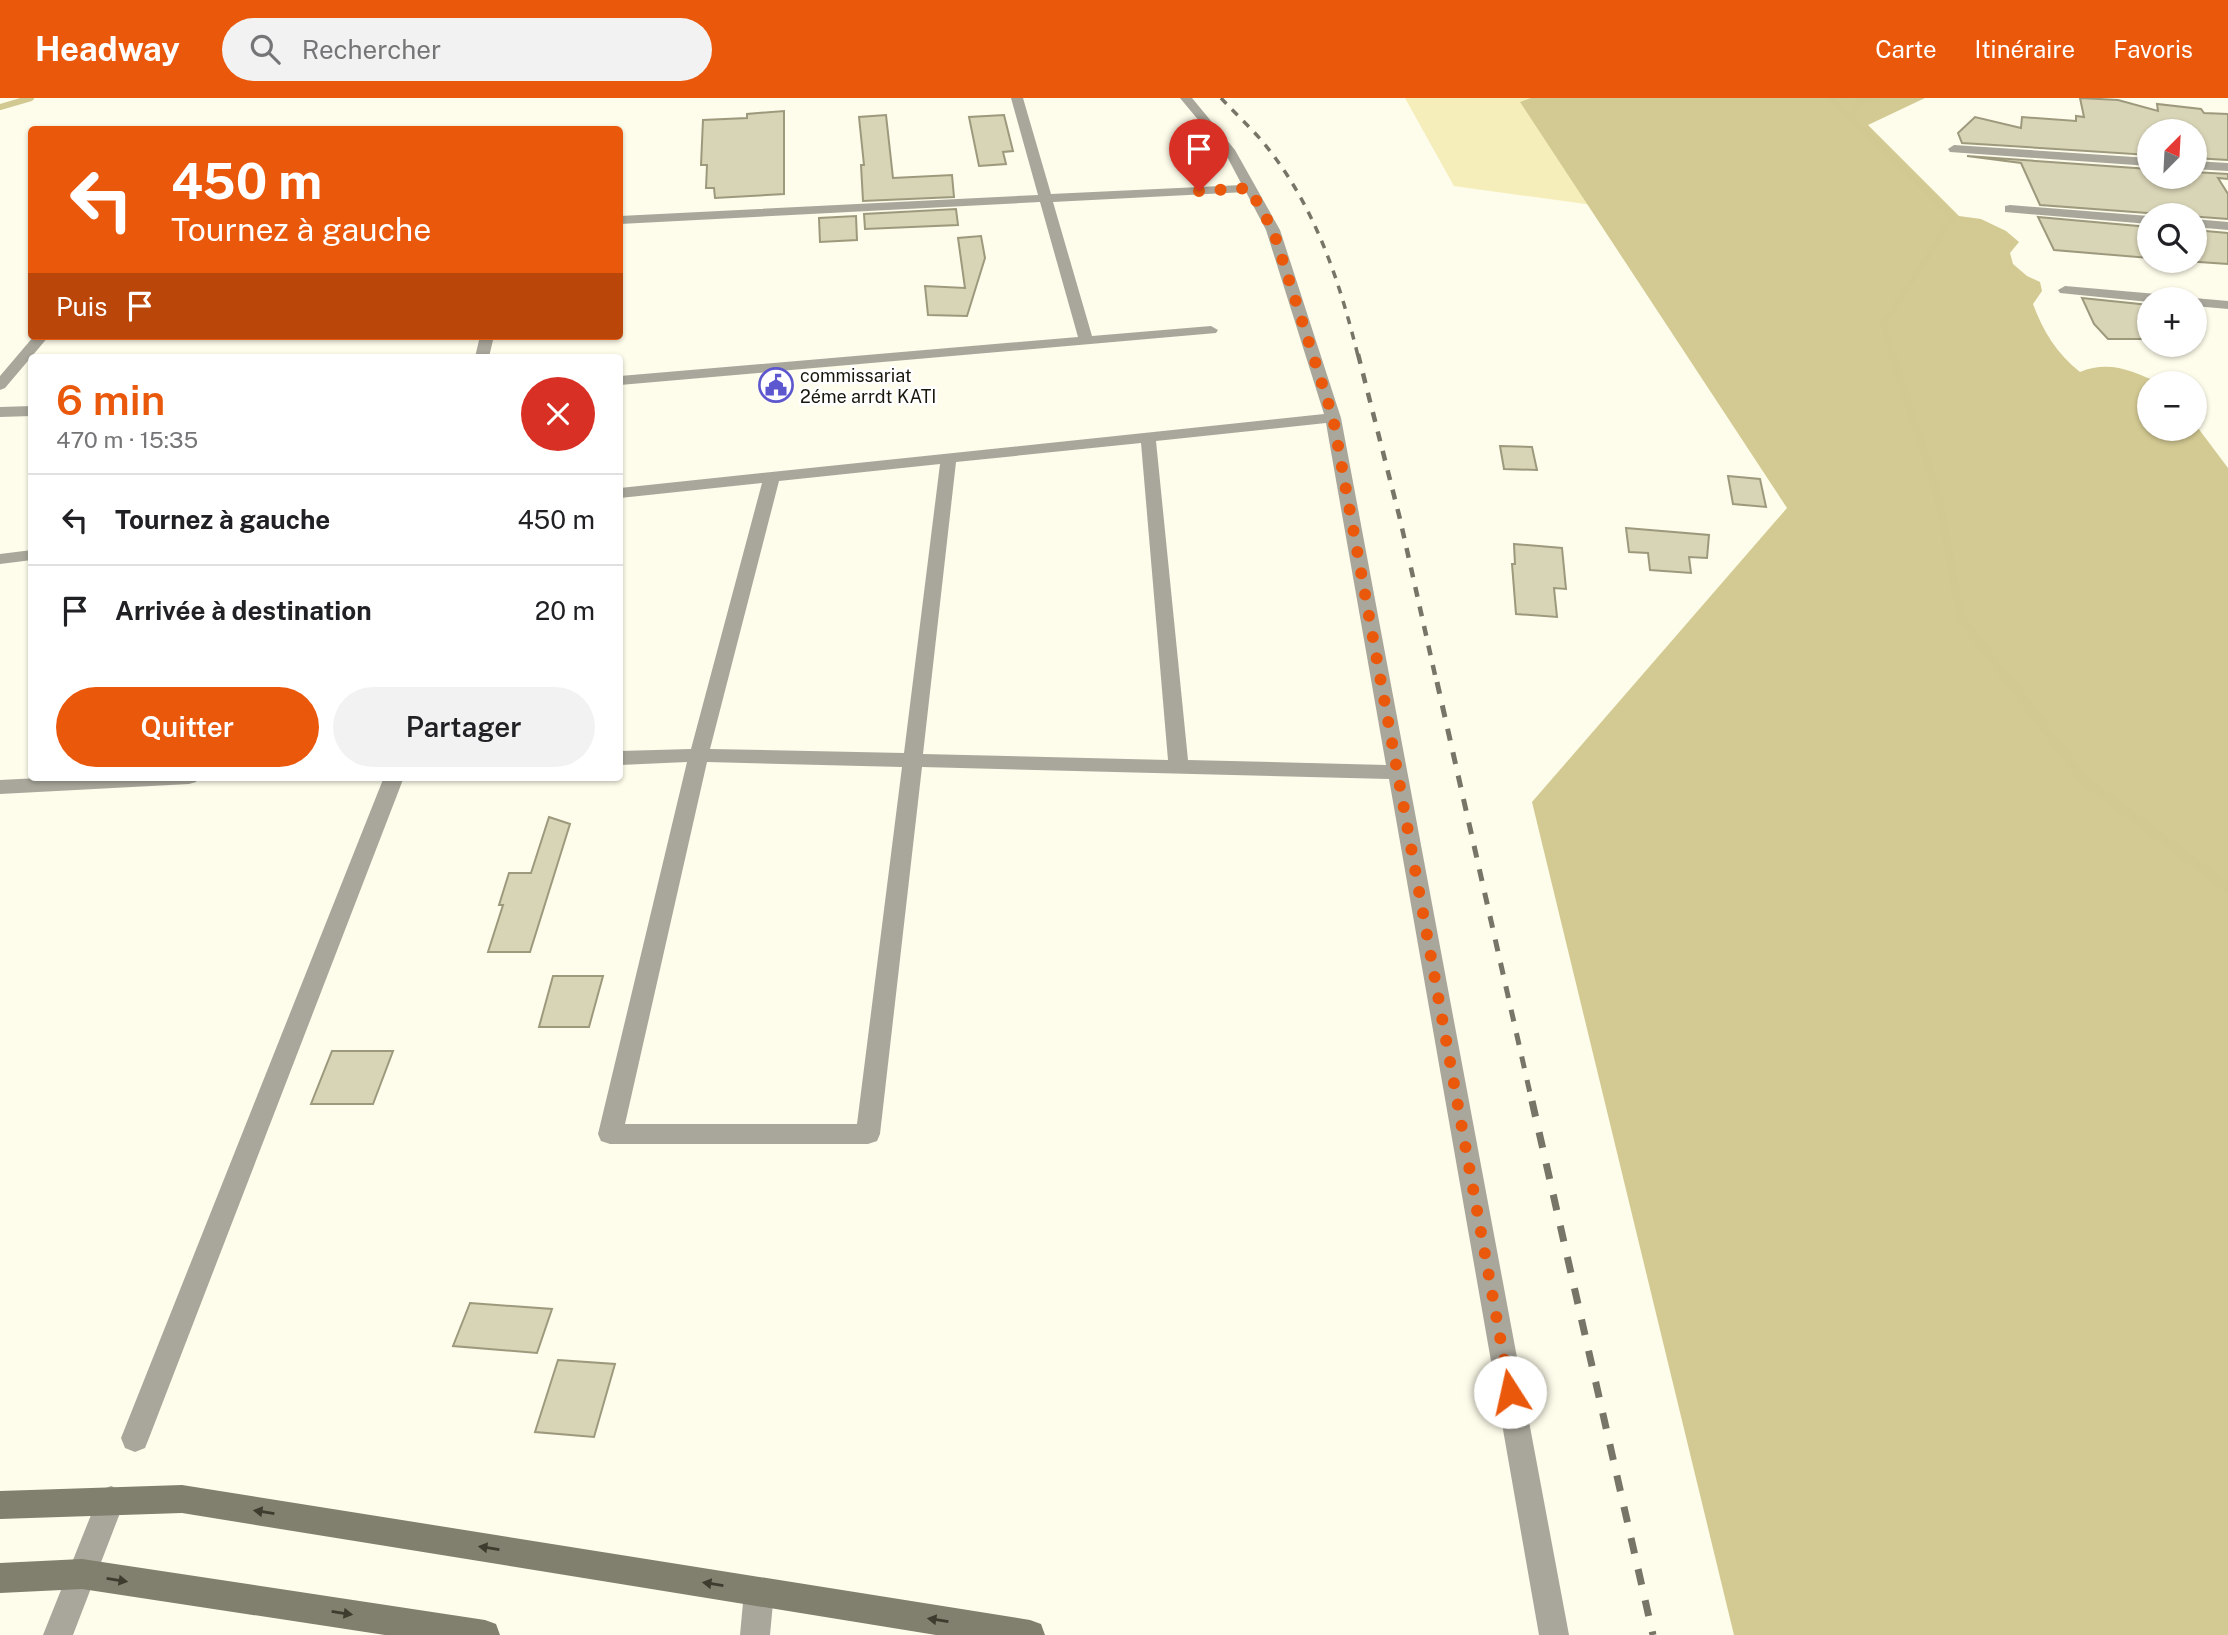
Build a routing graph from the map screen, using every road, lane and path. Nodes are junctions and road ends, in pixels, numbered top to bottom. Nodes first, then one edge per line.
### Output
1 (1017, 98) edge
2 (1186, 98) edge
3 (1954, 149) dead end
4 (2137, 161) edge
5 (2207, 166) edge
6 (2228, 167) edge
7 (1249, 188) junction
8 (1046, 198) junction
9 (2010, 209) dead end
10 (2137, 219) edge
11 (623, 220) edge
12 (2207, 224) edge
13 (2228, 226) edge
14 (2065, 290) dead end
15 (2137, 296) edge
16 (2207, 303) edge
17 (2228, 305) edge
18 (1211, 330) dead end
19 (1086, 341) junction
20 (25, 364) edge
21 (0, 365) edge
22 (623, 380) edge
23 (0, 385) edge
24 (28, 411) edge
25 (0, 412) edge
26 (1333, 418) junction
27 (1148, 437) junction
28 (949, 458) junction
29 (772, 477) junction
30 (623, 493) edge
31 (28, 556) edge
32 (0, 559) edge
33 (699, 755) junction
34 (623, 758) edge
35 (912, 761) junction
36 (1179, 768) junction
37 (1397, 772) junction
38 (113, 781) edge
39 (392, 781) edge
40 (0, 787) edge
41 (135, 1438) dead end
42 (111, 1500) junction
43 (0, 1505) edge
44 (82, 1574) junction
45 (0, 1578) edge
46 (760, 1592) junction
47 (58, 1635) edge
48 (485, 1635) edge
49 (755, 1635) edge
50 (1030, 1635) edge
51 (1554, 1635) edge

1 - 8 street
2 - 7 street
3 - 4 street
5 - 6 street
7 - 8 street
7 - 26 street
8 - 11 street
8 - 19 street
9 - 10 street
12 - 13 street
14 - 15 street
16 - 17 street
18 - 19 street
19 - 22 street
20 - 21 street
20 - 23 street
24 - 25 street
26 - 27 street
26 - 37 street
27 - 28 street
27 - 36 street
28 - 29 street
28 - 35 street
29 - 30 street
29 - 33 street
31 - 32 street
33 - 34 street
33 - 35 street
33 - 35 street
35 - 36 street
36 - 37 street
37 - 51 street
38 - 40 street
39 - 41 street
42 - 43 street
42 - 44 street
46 -> 42 street
44 - 45 street
44 - 47 street
44 -> 48 street
46 - 49 street
50 -> 46 street

